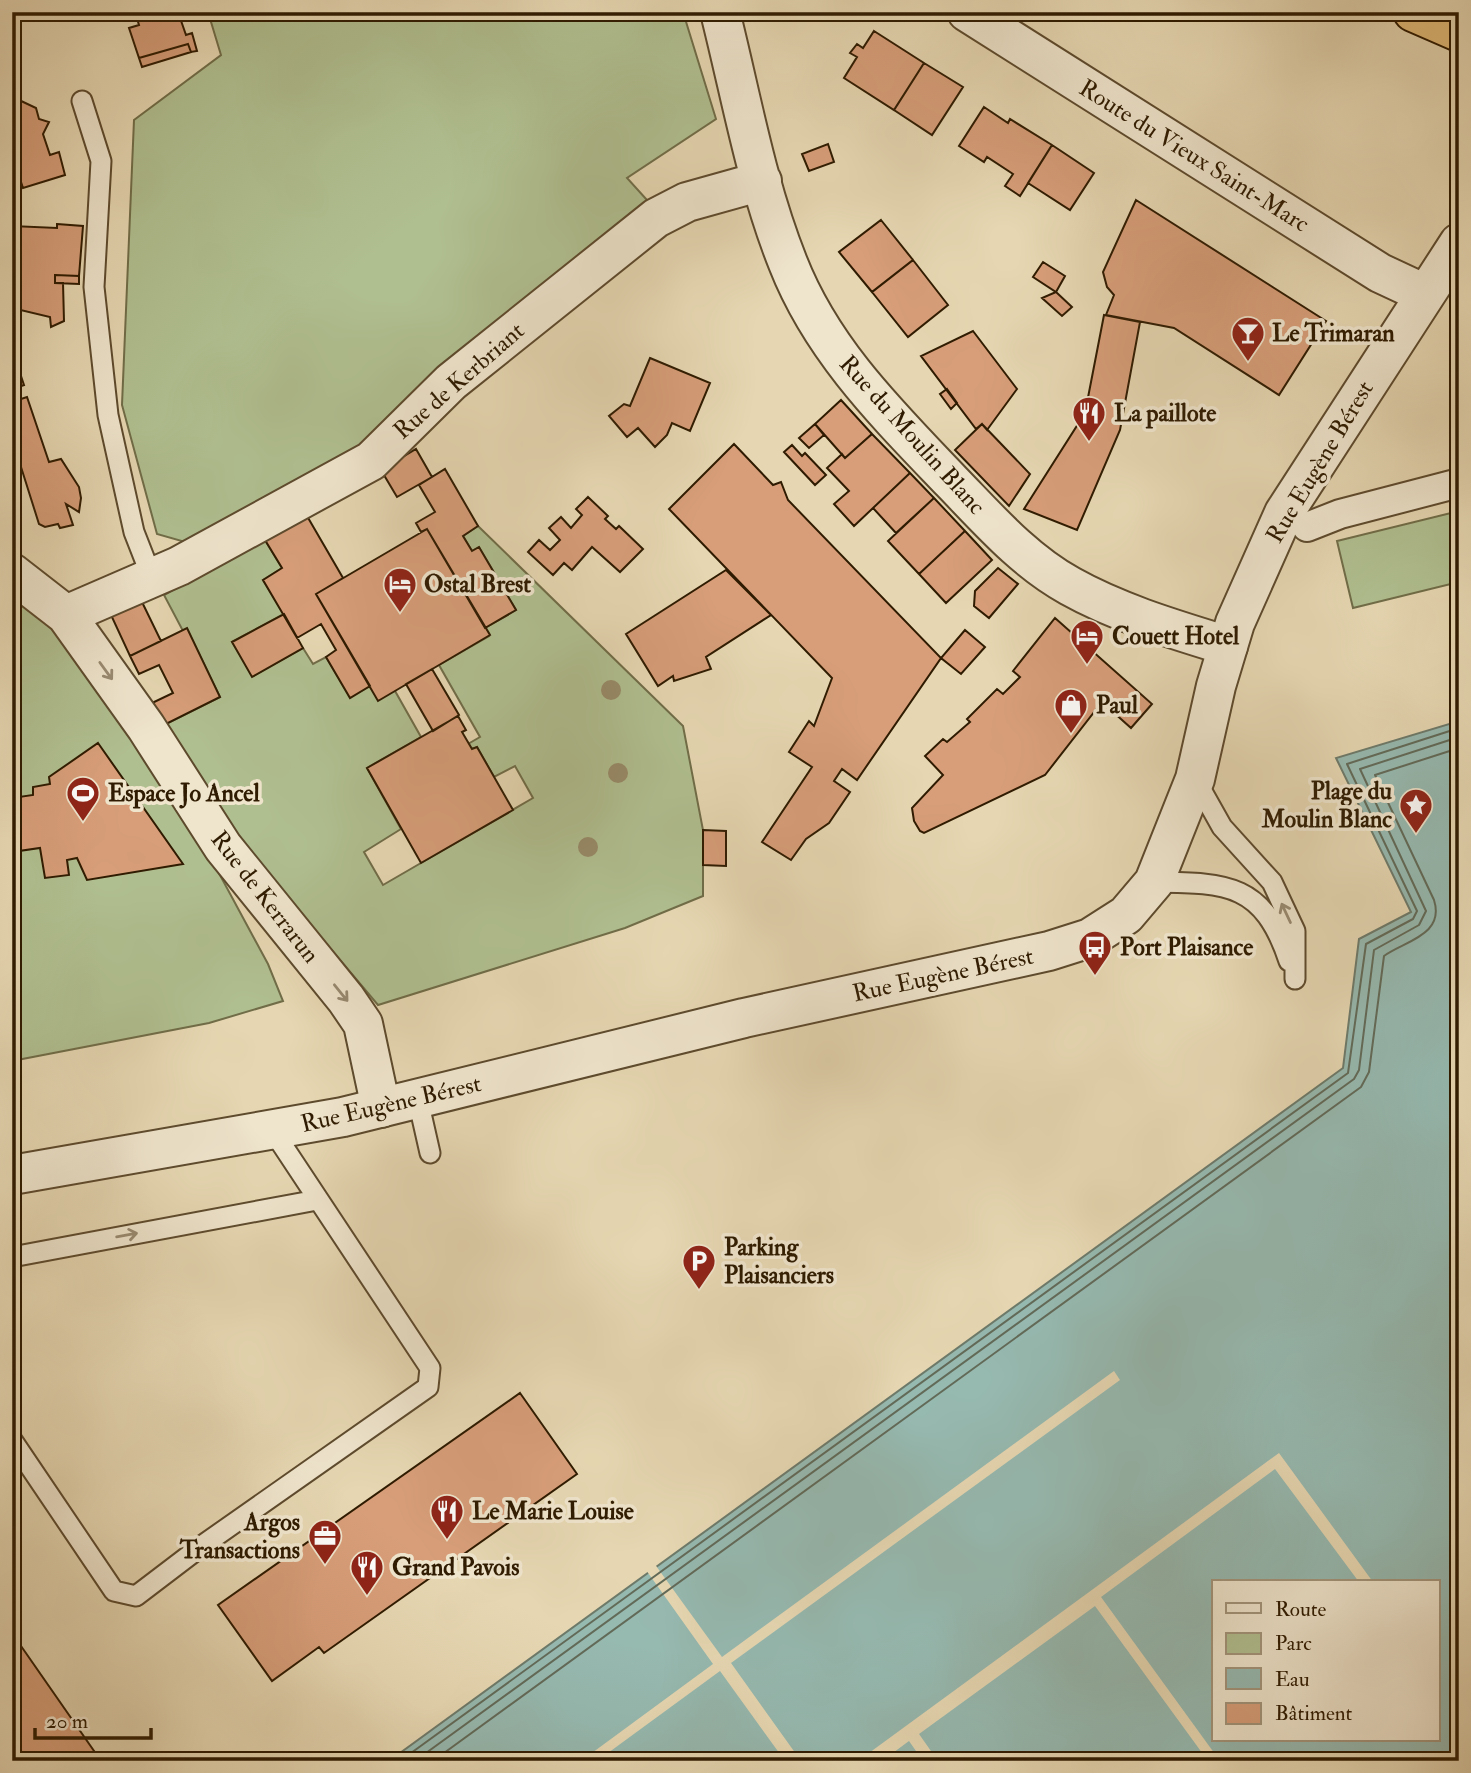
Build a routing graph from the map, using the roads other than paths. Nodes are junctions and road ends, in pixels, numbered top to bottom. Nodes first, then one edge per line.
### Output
1 (720, 12) edge
2 (967, 12) edge
3 (1413, 12) edge
4 (1459, 32) edge
5 (82, 101) dead end
6 (762, 181) junction
7 (1459, 243) edge
8 (1425, 294) junction
9 (1459, 483) edge
10 (1307, 527) dead end
11 (12, 573) edge
12 (152, 578) junction
13 (66, 615) junction
14 (1228, 646) junction
15 (1195, 779) junction
16 (1154, 882) junction
17 (418, 1100) junction
18 (381, 1108) junction
19 (273, 1131) junction
20 (430, 1153) dead end
21 (12, 1175) edge
22 (317, 1200) junction
23 (12, 1257) edge
24 (12, 1440) edge

1 - 6 street, Rue du Moulin Blanc
2 - 8 street, Route du Vieux Saint-Marc
3 - 4 highway
5 - 12 lane
6 - 12 street, Rue de Kerbriant
6 - 14 street, Rue du Moulin Blanc
7 - 8 street, Rue Eugène Bérest
8 - 14 street, Rue Eugène Bérest
9 - 10 street
11 - 13 street, Rue de Kerrarun
12 - 13 street, Rue de Kerbriant
13 -> 18 street, Rue de Kerrarun
14 - 15 street, Rue Eugène Bérest
15 - 16 street, Rue Eugène Bérest
16 -> 15 lane
16 - 17 street, Rue Eugène Bérest
17 - 18 street, Rue Eugène Bérest
17 - 20 lane
18 - 19 street, Rue Eugène Bérest
19 - 21 street, Rue Eugène Bérest
19 - 22 lane
23 -> 22 lane
22 - 24 lane

